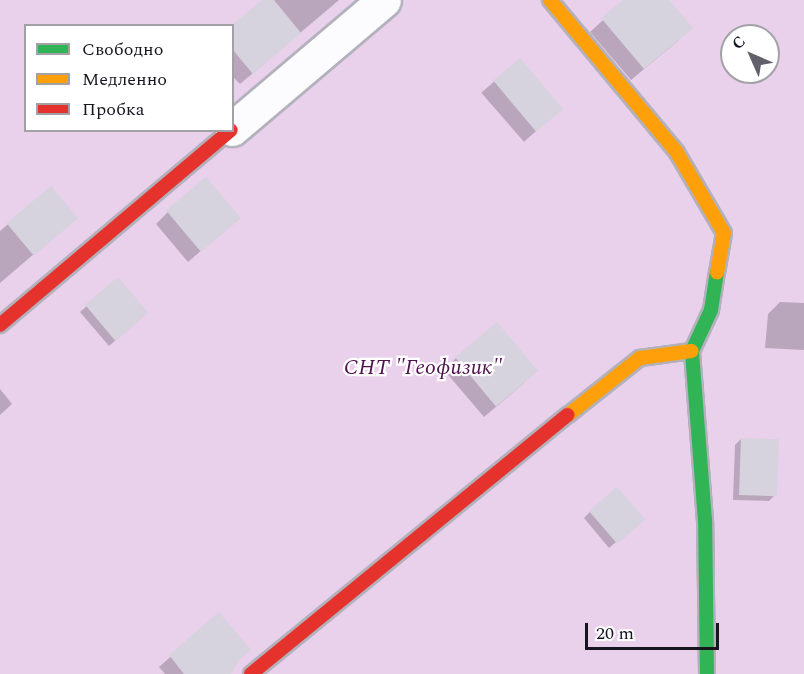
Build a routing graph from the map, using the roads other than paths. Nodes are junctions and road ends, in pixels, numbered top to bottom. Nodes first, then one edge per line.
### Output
1 (384, 0) edge
2 (550, 0) edge
3 (234, 128) edge
4 (230, 132) edge
5 (0, 325) edge
6 (692, 351) junction
7 (251, 674) edge
8 (707, 674) edge

1 - 3 street
2 - 6 street
4 - 5 street
6 - 7 street
6 - 8 street

